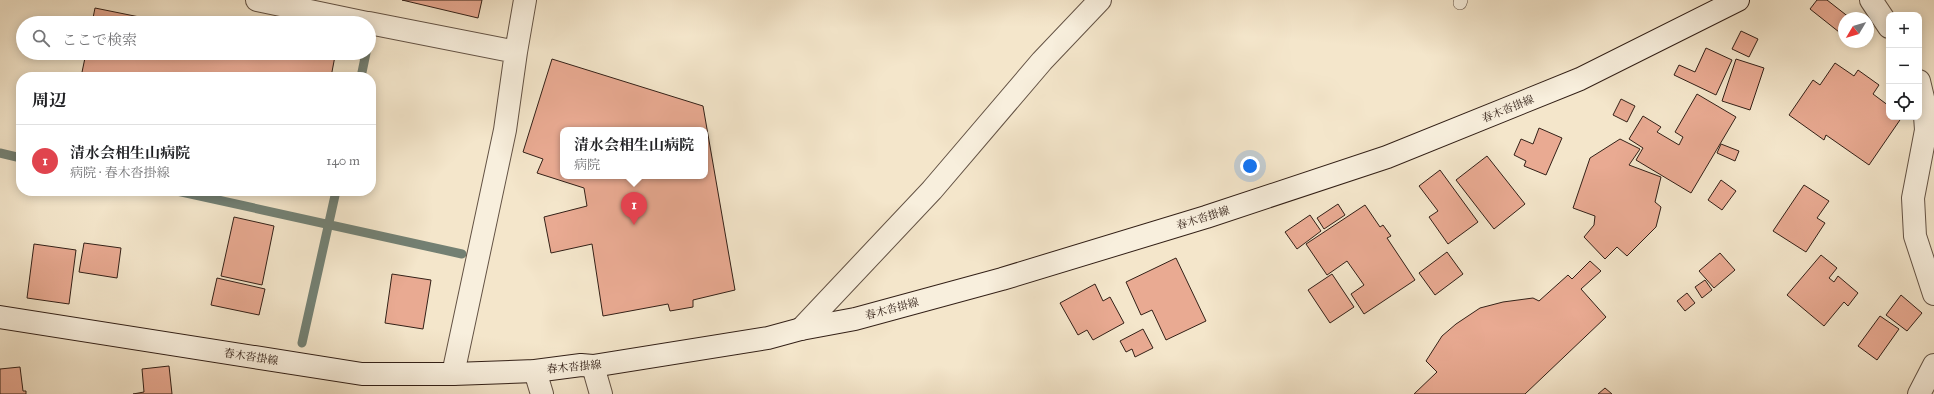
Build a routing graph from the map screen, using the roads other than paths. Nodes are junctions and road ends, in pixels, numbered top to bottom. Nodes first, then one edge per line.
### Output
1 (257, 0) edge
2 (525, 0) edge
3 (1100, 0) edge
4 (1738, 0) edge
5 (1871, 0) edge
6 (334, 16) edge
7 (1886, 22) edge
8 (376, 25) edge
9 (516, 52) junction
10 (1920, 84) edge
11 (1934, 294) edge
12 (0, 317) edge
13 (801, 329) junction
14 (1934, 365) edge
15 (593, 366) junction
16 (535, 371) junction
17 (453, 374) junction
18 (542, 394) edge
19 (601, 394) edge
20 (1919, 394) edge

1 - 6 main road
2 - 9 main road
3 - 13 main road
4 - 13 main road, 春木沓掛線
5 - 7 main road
8 - 9 main road
9 - 17 main road
10 - 11 main road
12 - 17 main road, 春木沓掛線
13 - 15 main road, 春木沓掛線
14 - 20 main road
15 - 16 main road, 春木沓掛線
15 - 19 main road
16 - 17 main road, 春木沓掛線
16 - 18 main road

